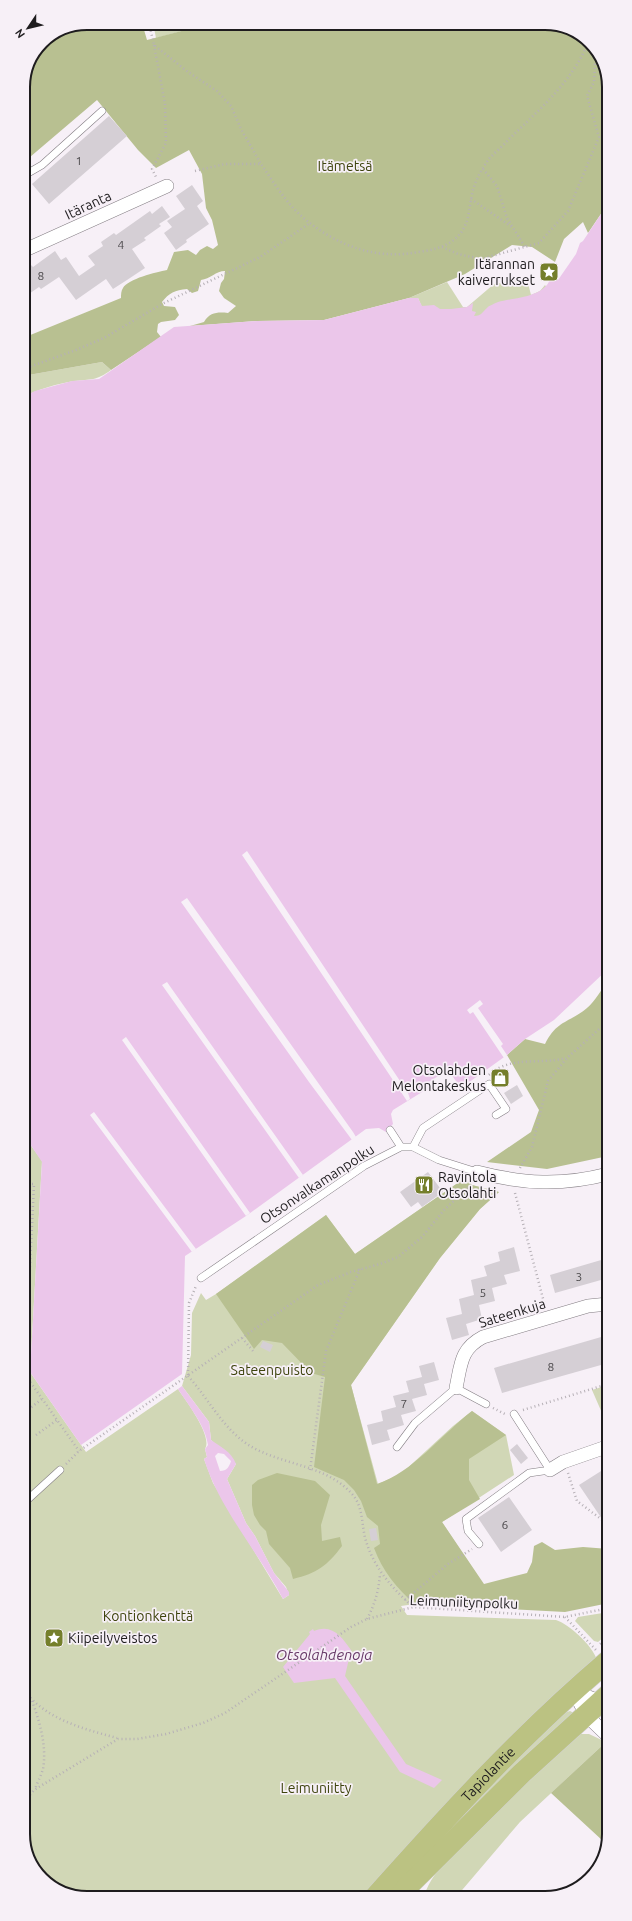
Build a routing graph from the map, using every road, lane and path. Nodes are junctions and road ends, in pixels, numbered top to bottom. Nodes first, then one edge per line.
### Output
1 (151, 30) edge
2 (154, 45) junction
3 (586, 47) edge
4 (596, 62) edge
5 (102, 112) dead end
6 (261, 164) junction
7 (483, 169) junction
8 (195, 171) dead end
9 (30, 172) edge
10 (164, 188) joint
11 (471, 199) junction
12 (310, 223) junction
13 (514, 229) junction
14 (442, 247) junction
15 (525, 247) junction
16 (30, 248) edge
17 (30, 366) edge
18 (602, 1026) edge
19 (567, 1058) junction
20 (489, 1084) junction
21 (496, 1115) dead end
22 (390, 1130) dead end
23 (401, 1147) junction
24 (413, 1147) junction
25 (518, 1172) dead end
26 (602, 1175) edge
27 (476, 1176) junction
28 (30, 1184) edge
29 (514, 1190) dead end
30 (30, 1257) edge
31 (360, 1269) junction
32 (201, 1278) joint
33 (602, 1305) edge
34 (548, 1318) junction
35 (242, 1338) junction
36 (252, 1351) dead end
37 (188, 1376) junction
38 (30, 1382) edge
39 (602, 1386) edge
40 (456, 1388) junction
41 (42, 1399) junction
42 (486, 1404) joint
43 (30, 1408) edge
44 (514, 1414) junction
45 (57, 1420) junction
46 (36, 1435) dead end
47 (397, 1447) dead end
48 (602, 1448) edge
49 (79, 1451) junction
50 (563, 1462) junction
51 (60, 1470) joint
52 (310, 1470) junction
53 (550, 1470) junction
54 (30, 1497) edge
55 (602, 1520) edge
56 (479, 1544) joint
57 (380, 1572) junction
58 (405, 1600) junction
59 (413, 1607) junction
60 (602, 1609) edge
61 (565, 1617) junction
62 (367, 1619) junction
63 (602, 1656) edge
64 (602, 1658) edge
65 (574, 1691) junction
66 (30, 1698) edge
67 (32, 1700) junction
68 (601, 1705) edge
69 (118, 1739) junction
70 (34, 1790) junction
71 (30, 1795) edge
72 (435, 1861) junction
73 (380, 1891) edge
74 (404, 1891) edge
75 (420, 1891) edge

1 - 2 path
2 - 6 path
2 - 10 path
3 - 7 path
4 - 15 path
5 - 9 lane
6 - 8 path
6 - 12 path
7 - 11 path
7 - 13 path
10 - 16 street, Itäranta
11 - 13 path
11 - 14 path
12 - 14 path
12 - 17 path
13 - 15 path
14 - 15 path
18 - 19 path
19 - 20 path
19 - 25 path
20 - 21 lane
20 - 24 lane
22 - 23 lane
23 - 24 lane, Otsonvalkamanpolku
23 - 32 lane, Otsonvalkamanpolku
24 - 27 lane, Otsonvalkamanpolku
26 - 27 street
27 - 31 path
28 - 30 path
29 - 34 path
31 - 35 path
31 - 52 path
32 - 37 path
33 - 34 street, Sateenkuja
34 - 40 street, Sateenkuja
35 - 36 path
35 - 37 path
37 - 49 path
37 - 52 path
38 - 41 path
39 - 44 path
40 - 42 lane
40 - 47 lane
41 - 43 path
41 - 45 path
42 - 44 path
44 - 53 lane
45 - 46 path
45 - 49 path
48 - 50 street
49 - 51 path
50 - 53 street
50 - 55 path
51 - 54 lane
52 - 57 path
53 - 56 lane
56 - 58 path
57 - 58 path
57 - 62 path
58 - 59 path
59 - 61 path, Leimuniitynpolku
59 - 62 path, Leimuniitynpolku
60 - 61 path, Leimuniitynpolku
61 - 63 path
62 - 69 path, Leimuniitynpolku
64 - 65 main road, Tapiolantie
65 - 68 street
65 - 68 street
65 - 73 main road, Tapiolantie
66 - 67 path
67 - 69 path
67 - 70 path
68 - 72 main road, Tapiolantie
69 - 70 path
70 - 71 path
72 - 74 main road, Tapiolantie
72 - 75 main road

